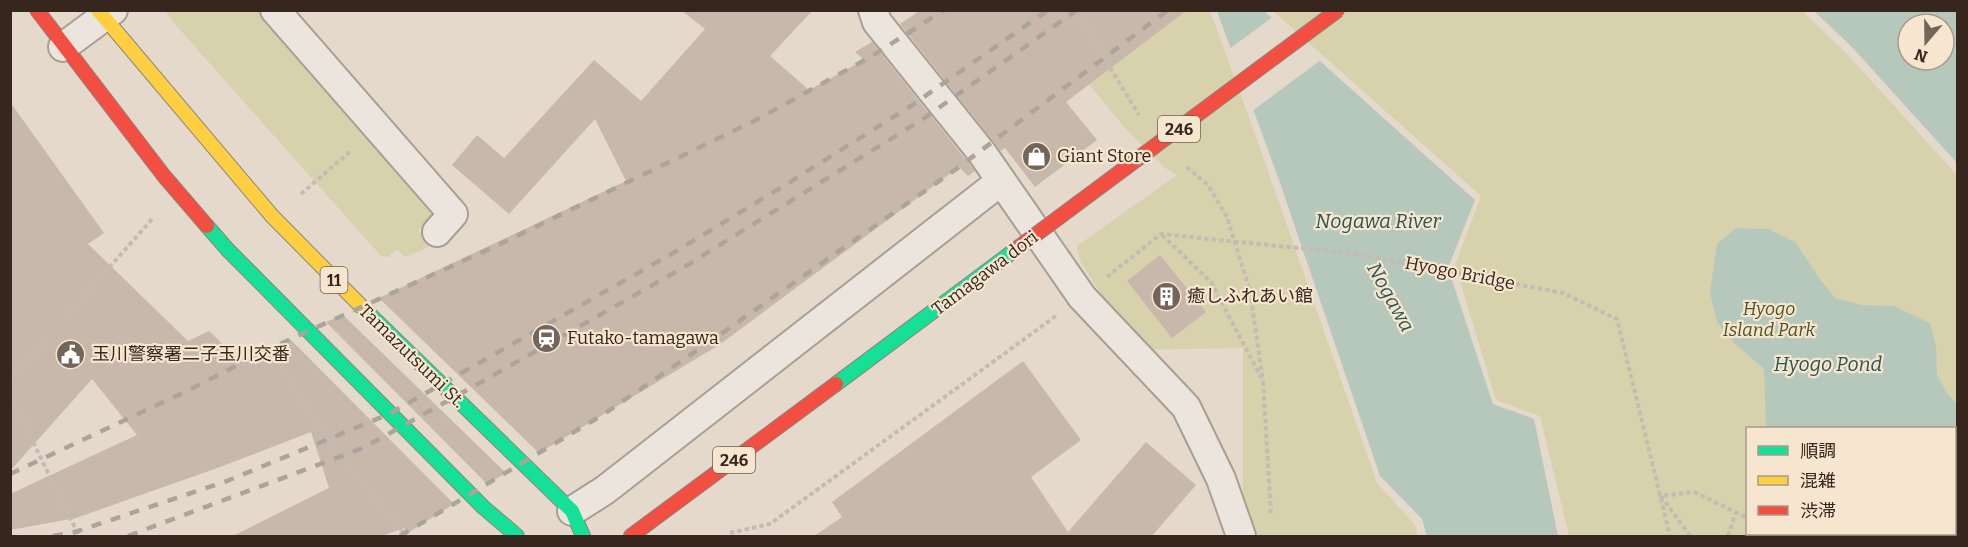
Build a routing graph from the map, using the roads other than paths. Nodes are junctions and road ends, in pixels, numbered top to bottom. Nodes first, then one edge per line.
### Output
1 (37, 10) edge
2 (275, 10) edge
3 (873, 10) edge
4 (1338, 10) edge
5 (105, 13) edge
6 (63, 47) junction
7 (1001, 181) junction
8 (437, 232) dead end
9 (577, 524) edge
10 (517, 537) edge
11 (631, 537) edge
12 (1241, 537) edge

1 - 6 main road
2 - 8 street
3 - 7 street
4 - 11 main road, Tamagawa dori / 246, bridge
5 - 6 street
5 - 9 main road, Tamazutsumi St. / 11
6 - 10 main road
7 - 9 street
7 - 12 street

